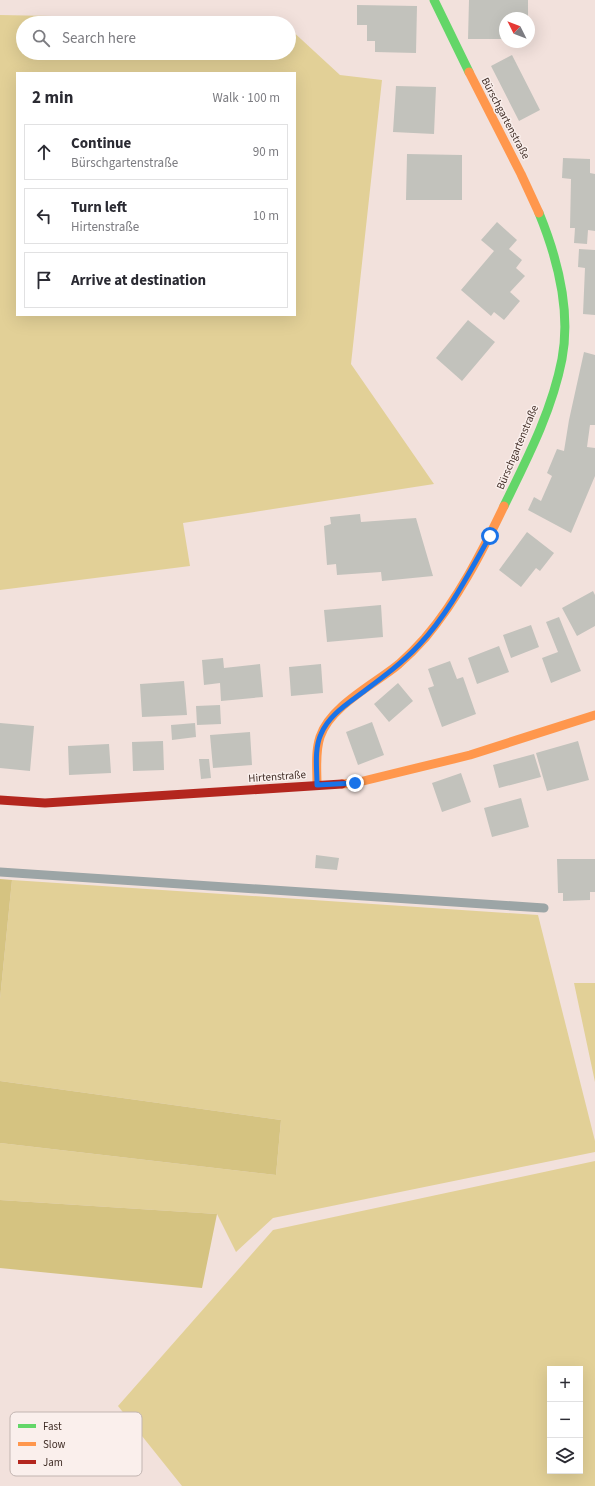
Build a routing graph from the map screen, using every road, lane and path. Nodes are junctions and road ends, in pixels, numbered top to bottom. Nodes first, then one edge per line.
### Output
1 (434, 0) edge
2 (595, 715) edge
3 (317, 785) junction
4 (0, 800) edge
5 (0, 872) edge
6 (544, 908) dead end

1 - 3 street, Bürschgartenstraße
2 - 3 street, Hirtenstraße
3 - 4 street, Hirtenstraße
5 - 6 lane

